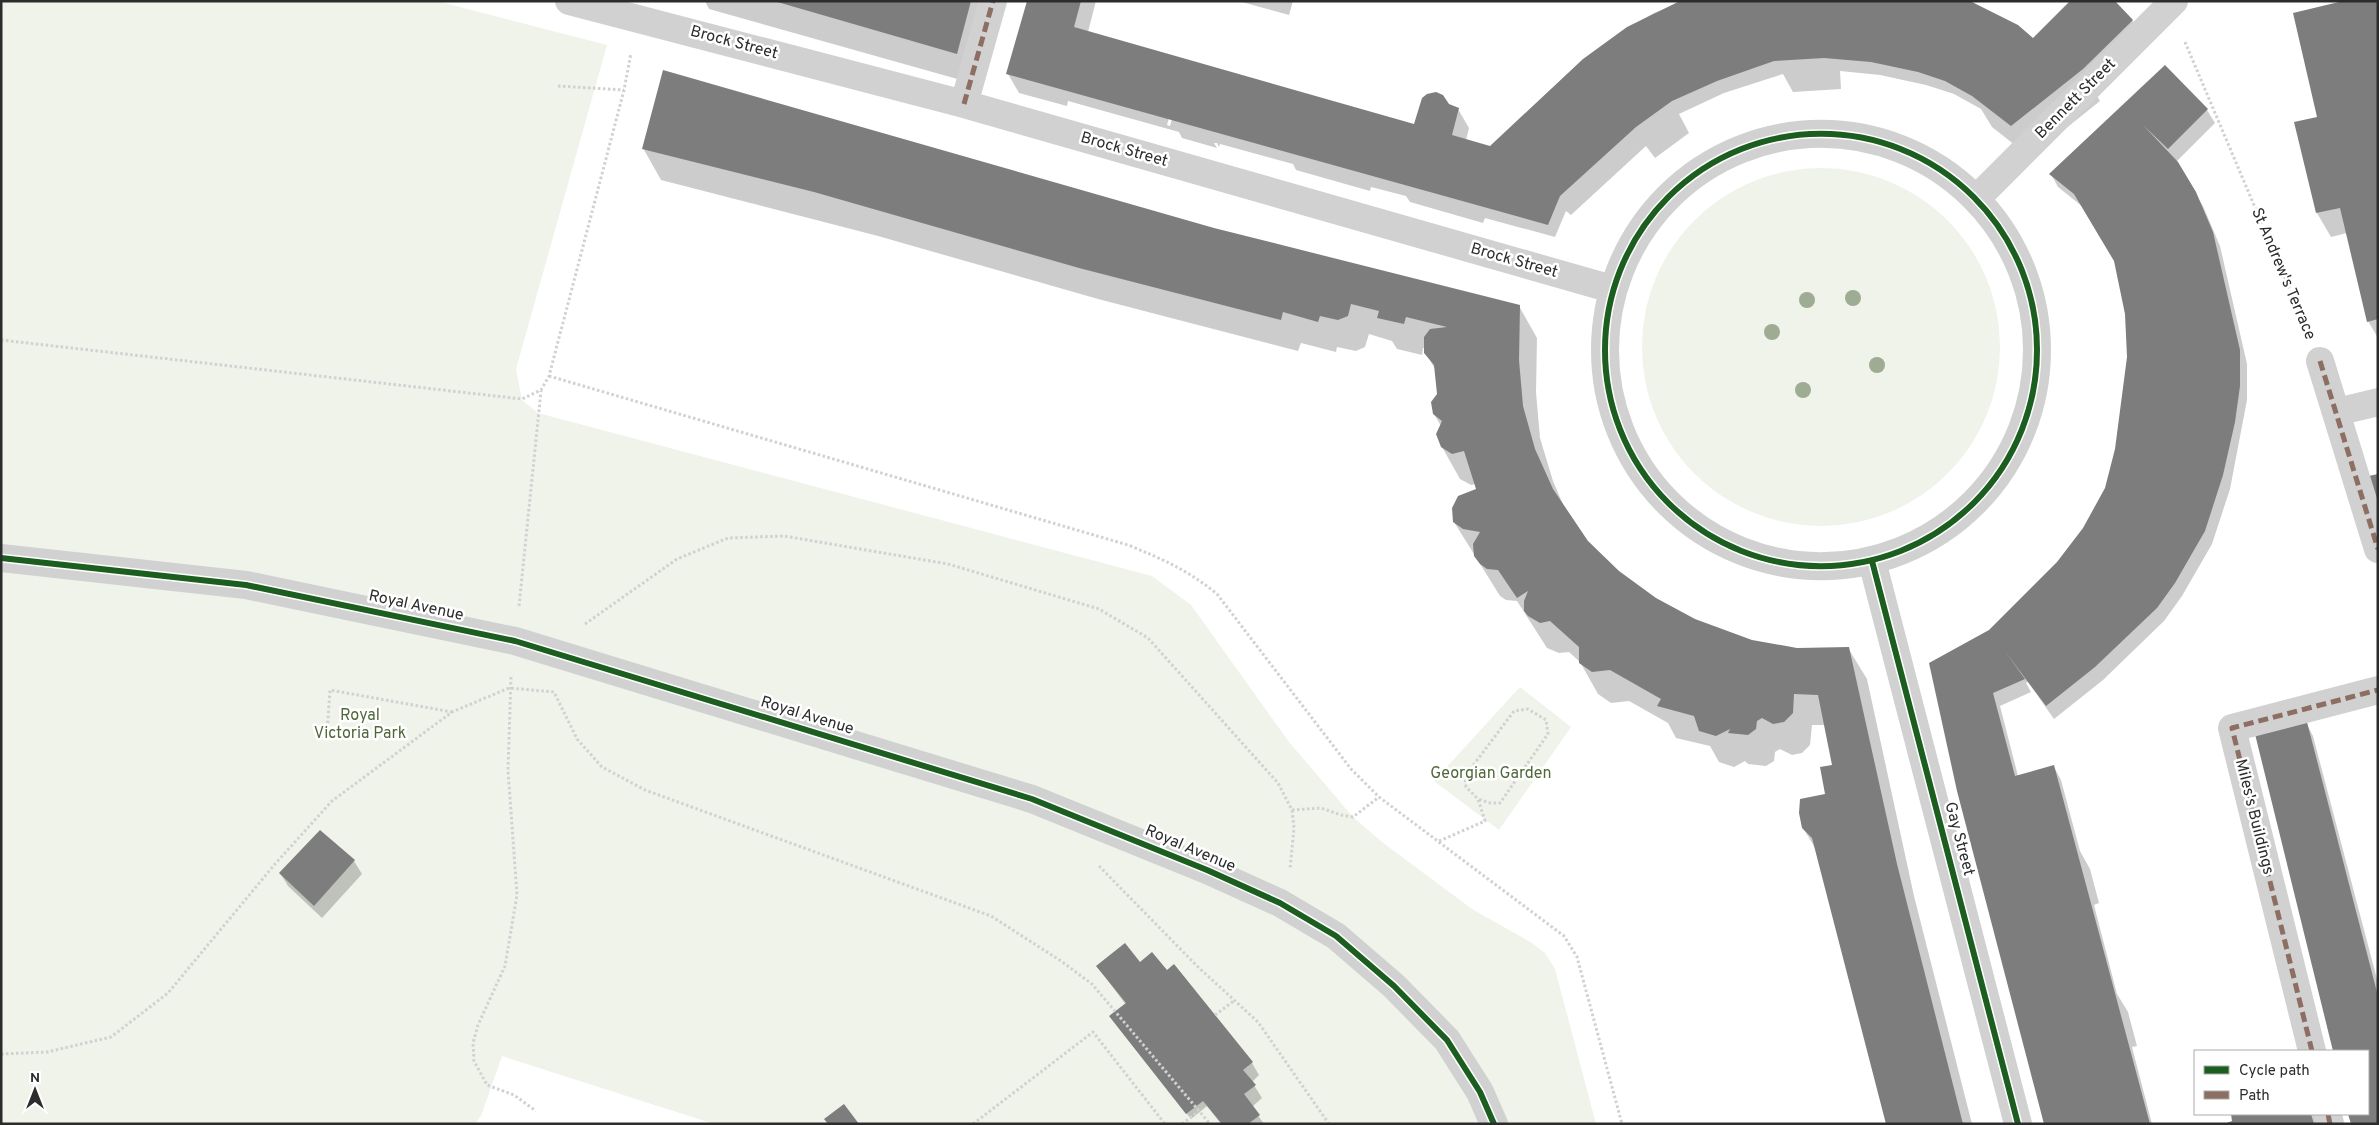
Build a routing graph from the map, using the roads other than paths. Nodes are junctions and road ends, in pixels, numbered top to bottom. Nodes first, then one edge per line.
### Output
1 (569, 1) edge
2 (993, 1) edge
3 (2169, 3) edge
4 (637, 9) edge
5 (964, 104) junction
6 (1978, 197) junction
7 (1612, 289) junction
8 (2320, 361) road end
9 (2378, 402) edge
10 (2345, 410) dead end
11 (2378, 549) edge
12 (1, 558) edge
13 (1872, 561) junction
14 (2378, 690) edge
15 (2312, 1050) edge
16 (1494, 1124) edge
17 (2018, 1124) edge

1 - 4 street, Brock Street
2 - 5 street
3 - 6 street, Bennett Street
4 - 5 street, Brock Street
5 - 7 street, Brock Street
6 - 7 street
6 - 13 street
7 - 13 street
8 - 11 street, St Andrew's Terrace
9 - 10 street
12 - 16 street, Royal Avenue
13 - 17 street, Gay Street
14 - 15 street, Miles's Buildings

